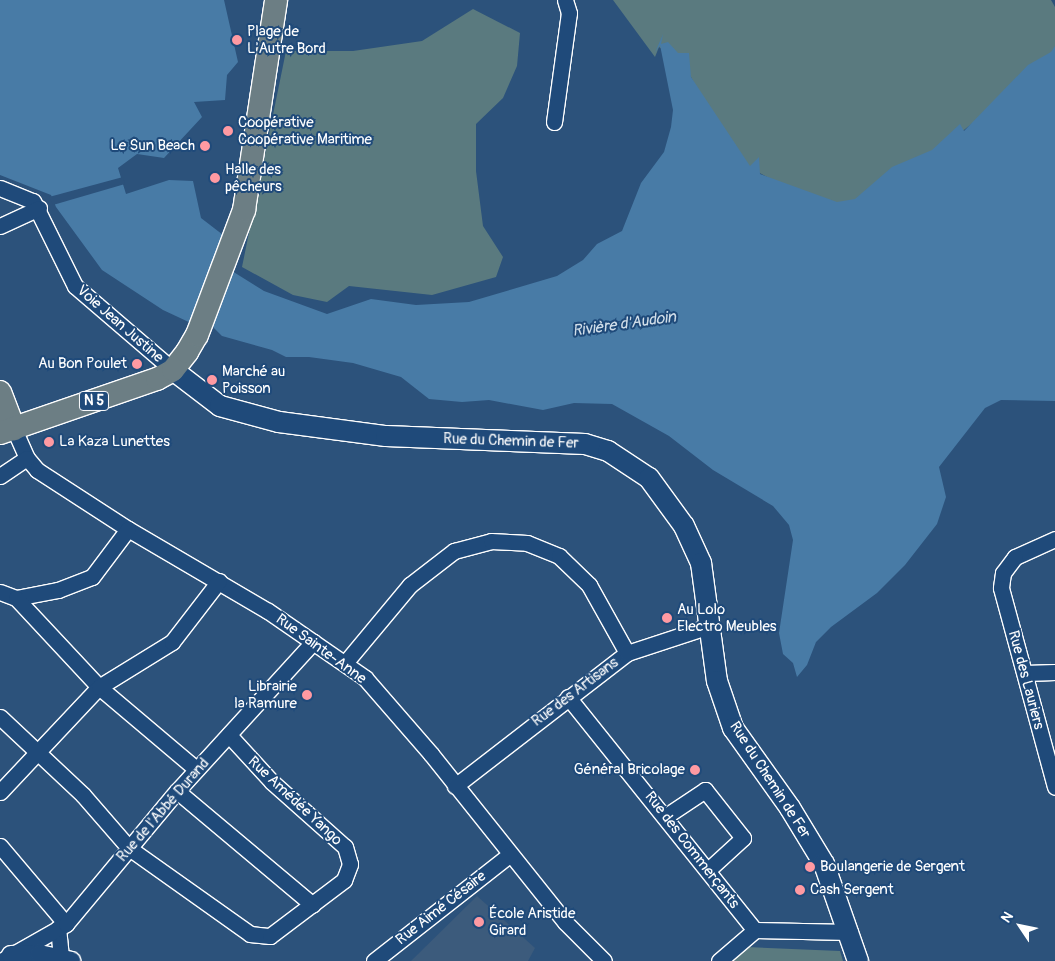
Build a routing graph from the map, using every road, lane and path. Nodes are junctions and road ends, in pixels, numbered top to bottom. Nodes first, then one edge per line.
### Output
1 (276, 0) edge
2 (565, 0) edge
3 (554, 122) dead end
4 (0, 188) edge
5 (40, 208) junction
6 (0, 226) edge
7 (173, 370) junction
8 (0, 392) edge
9 (7, 431) edge
10 (27, 458) junction
11 (0, 476) edge
12 (128, 529) junction
13 (1055, 539) edge
14 (218, 581) junction
15 (0, 592) edge
16 (16, 598) junction
17 (710, 626) junction
18 (313, 642) junction
19 (627, 653) junction
20 (345, 663) junction
21 (1055, 672) edge
22 (1025, 673) junction
23 (99, 687) junction
24 (568, 697) junction
25 (0, 717) edge
26 (229, 735) junction
27 (38, 754) junction
28 (196, 770) junction
29 (455, 786) junction
30 (1055, 787) edge
31 (177, 791) junction
32 (0, 792) edge
33 (666, 816) junction
34 (0, 846) edge
35 (129, 848) junction
36 (509, 855) junction
37 (708, 870) junction
38 (312, 905) junction
39 (62, 926) junction
40 (755, 930) junction
41 (850, 932) junction
42 (4, 957) edge
43 (66, 959) edge
44 (374, 961) edge
45 (604, 961) edge
46 (718, 961) edge
47 (858, 961) edge

1 - 7 main road, N 5
2 - 3 street
4 - 5 street
5 - 6 street
5 - 7 street, Voie Jean Justine
7 - 9 main road, N 5
7 - 17 main road, Rue du Chemin de Fer
8 - 9 main road, Rue Sainte-Anne
9 - 10 street, Rue Sainte-Anne
10 - 11 street
10 - 12 street, Rue Sainte-Anne
12 - 14 street, Rue Sainte-Anne
12 - 16 street
13 - 22 street, Rue des Lauriers
14 - 18 street, Rue Sainte-Anne
14 - 23 street
15 - 16 street
16 - 23 street
17 - 19 street, Rue des Artisans
17 - 41 main road, Rue du Chemin de Fer
18 - 20 street, Rue Sainte-Anne
18 - 26 street, Rue de l'Abbé Durand
19 - 20 street
19 - 24 street, Rue des Artisans
20 - 29 street, Rue Sainte-Anne
21 - 22 street
22 - 30 street, Rue des Lauriers
23 - 27 street
23 - 28 street
24 - 29 street, Rue des Artisans
24 - 33 street, Rue des Commerçants
25 - 27 street, Rue Amédée Yango
26 - 28 street, Rue de l'Abbé Durand
26 - 38 street, Rue Amédée Yango
27 - 32 street
27 - 35 street, Rue Amédée Yango
28 - 31 street, Rue de l'Abbé Durand
29 - 36 street, Rue Sainte-Anne
31 - 35 street, Rue de l'Abbé Durand
31 - 38 street
33 - 37 street, Rue des Commerçants
33 - 37 street
34 - 39 street
35 - 38 street, Rue Amédée Yango
35 - 39 street, Rue de l'Abbé Durand
36 - 44 street, Rue Aimé Césaire
36 - 45 street, Rue Sainte-Anne
37 - 40 street, Rue des Commerçants
39 - 42 street, Rue de l'Abbé Durand
39 - 43 street
40 - 41 street
40 - 46 street
41 - 47 main road, Rue du Chemin de Fer
42 - 43 street

